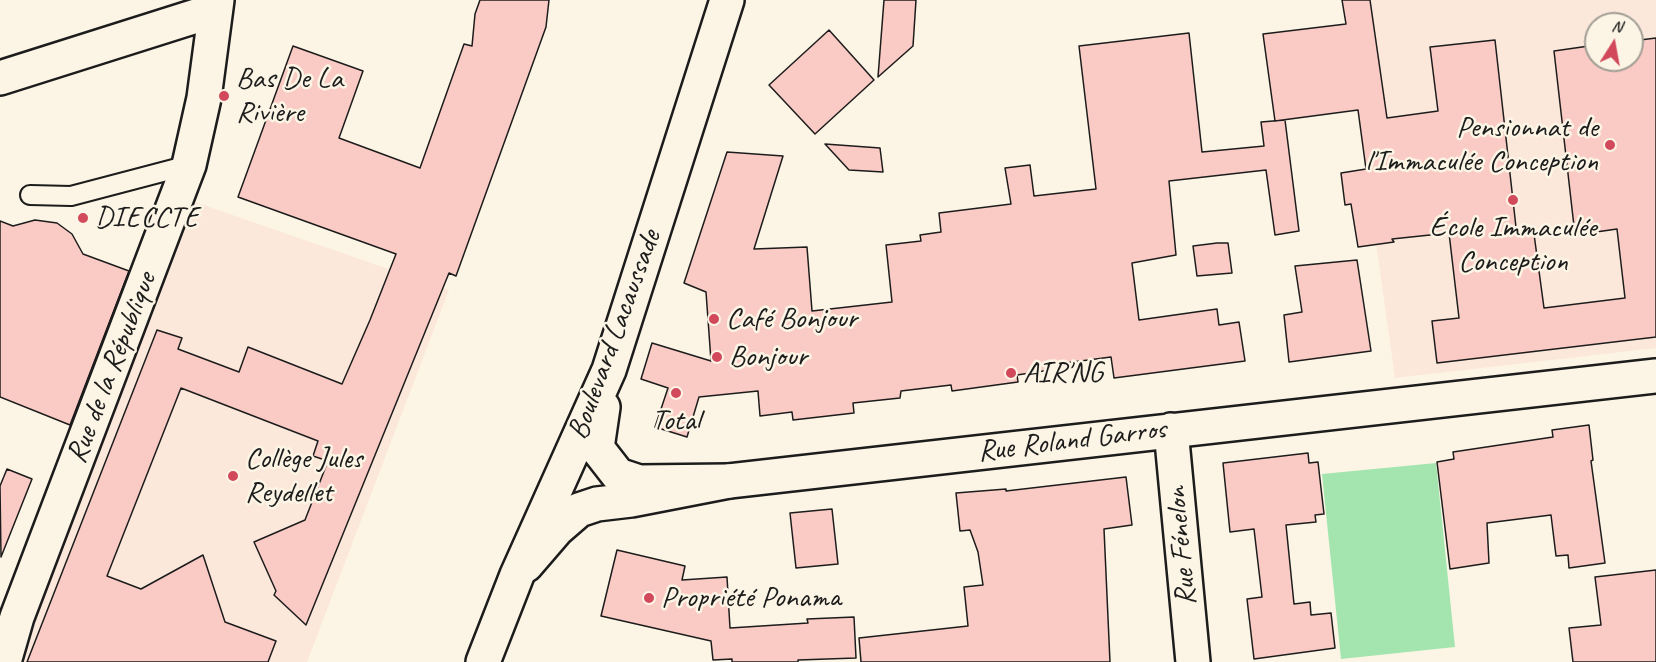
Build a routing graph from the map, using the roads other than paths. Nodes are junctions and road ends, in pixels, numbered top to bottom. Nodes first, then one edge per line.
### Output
1 (727, 0) edge
2 (216, 5) edge
3 (0, 78) edge
4 (189, 165) junction
5 (30, 195) dead end
6 (609, 370) junction
7 (1656, 376) edge
8 (1171, 430) junction
9 (729, 481) junction
10 (517, 575) junction
11 (8, 614) edge
12 (4, 662) edge
13 (483, 662) edge
14 (1193, 662) edge

1 - 6 street, Boulevard Lacaussade
2 - 3 street
2 - 4 street, Rue de la République
4 - 5 lane
4 - 11 street, Rue de la République
6 - 9 street
6 - 10 street, Boulevard Lacaussade
7 - 8 street, Rue Roland Garros
8 - 9 street, Rue Roland Garros
8 - 14 street, Rue Fénelon
9 - 10 street, Rue Roland Garros
10 - 13 street, Boulevard Lacaussade
11 - 12 street, Rue de la République

